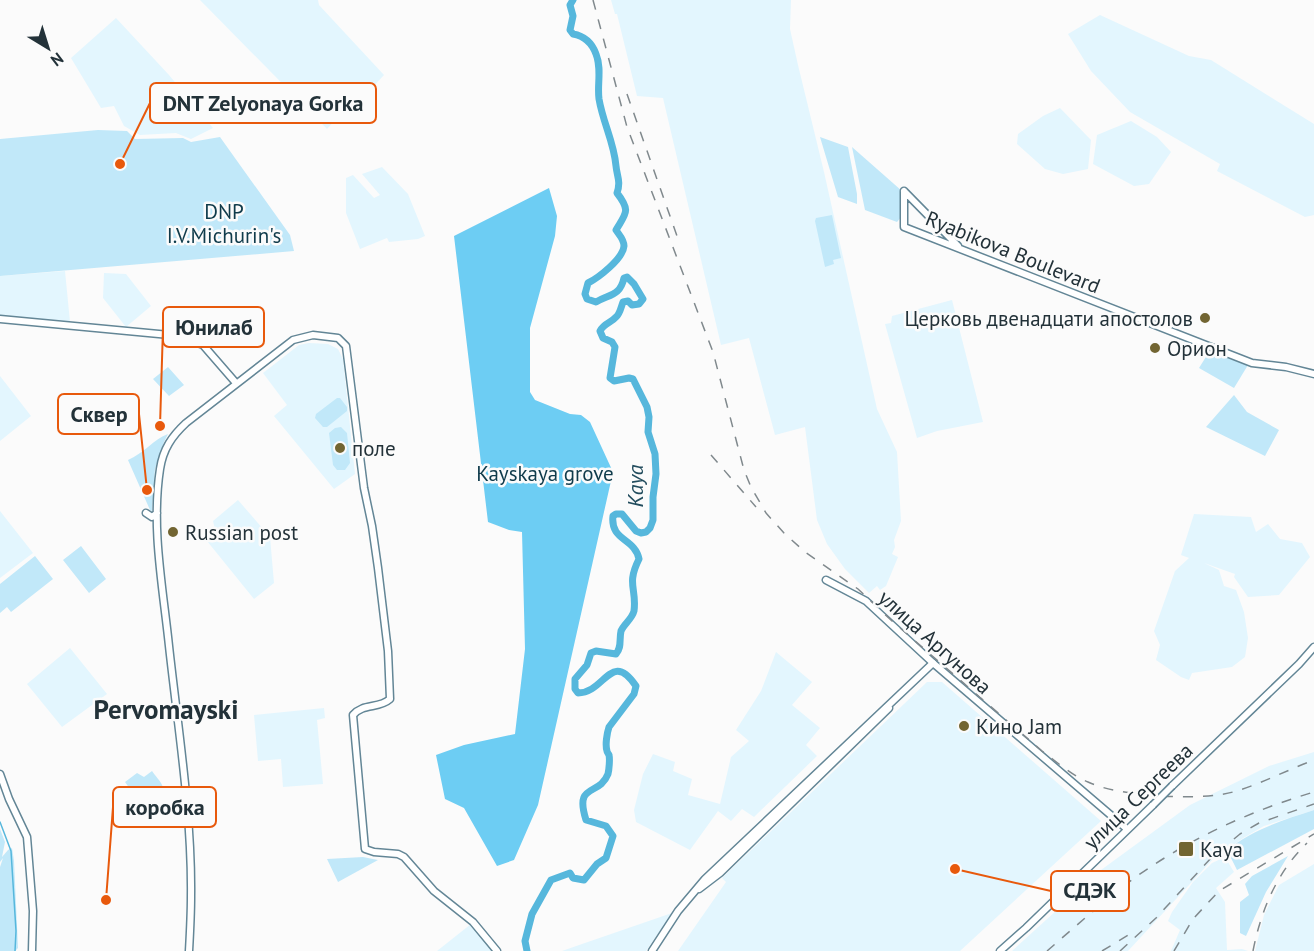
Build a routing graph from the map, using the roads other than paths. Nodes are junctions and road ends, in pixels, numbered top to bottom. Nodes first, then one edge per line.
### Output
1 (960, 248) junction
2 (0, 319) edge
3 (1314, 374) edge
4 (236, 383) junction
5 (146, 513) dead end
6 (158, 513) junction
7 (826, 580) dead end
8 (1314, 647) edge
9 (933, 663) junction
10 (901, 694) junction
11 (0, 774) edge
12 (1127, 829) junction
13 (698, 889) junction
14 (32, 951) edge
15 (189, 951) edge
16 (497, 951) edge
17 (652, 951) edge
18 (1000, 951) edge

1 - 1 street, Ryabikova Boulevard
1 - 3 street, Ryabikova Boulevard
2 - 4 street
4 - 6 street
4 - 16 street
5 - 6 street
6 - 15 street
7 - 9 street, улица Аргунова
8 - 12 street, улица Сергеева, bridge
9 - 10 street
9 - 12 street, улица Аргунова
10 - 13 street
10 - 13 street
11 - 14 street
12 - 18 street, улица Сергеева
13 - 17 street

